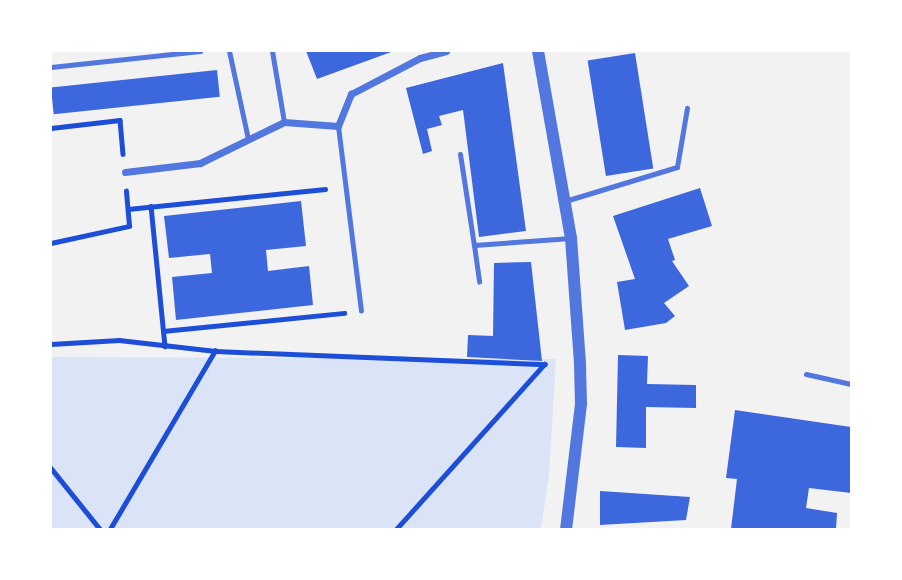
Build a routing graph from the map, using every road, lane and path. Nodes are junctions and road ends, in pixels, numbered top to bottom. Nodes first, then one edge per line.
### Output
1 (200, 51) edge
2 (229, 51) edge
3 (272, 51) edge
4 (446, 51) edge
5 (538, 51) edge
6 (51, 67) edge
7 (687, 108) dead end
8 (284, 122) junction
9 (338, 126) junction
10 (51, 128) edge
11 (248, 139) junction
12 (460, 154) dead end
13 (125, 172) junction
14 (346, 187) junction
15 (565, 201) junction
16 (151, 206) junction
17 (128, 209) junction
18 (570, 238) junction
19 (51, 243) edge
20 (474, 245) junction
21 (479, 282) dead end
22 (360, 312) joint
23 (163, 331) junction
24 (51, 344) edge
25 (165, 346) junction
26 (215, 351) junction
27 (806, 374) dead end
28 (851, 384) edge
29 (51, 468) edge
30 (100, 529) edge
31 (110, 529) edge
32 (397, 529) edge
33 (566, 529) edge

1 - 6 lane
2 - 11 lane
3 - 8 lane
4 - 9 street
5 - 15 street
7 - 15 lane
8 - 9 street
8 - 11 street
9 - 14 lane
10 - 13 path
11 - 13 street
12 - 20 lane
13 - 17 path
14 - 16 path
14 - 22 lane
15 - 18 street
16 - 17 path
16 - 23 path
17 - 19 path
18 - 20 lane
18 - 33 street
20 - 21 lane
22 - 23 path
23 - 25 path
24 - 25 path
25 - 26 path
26 - 31 path
26 - 32 path
27 - 28 lane
29 - 30 path

